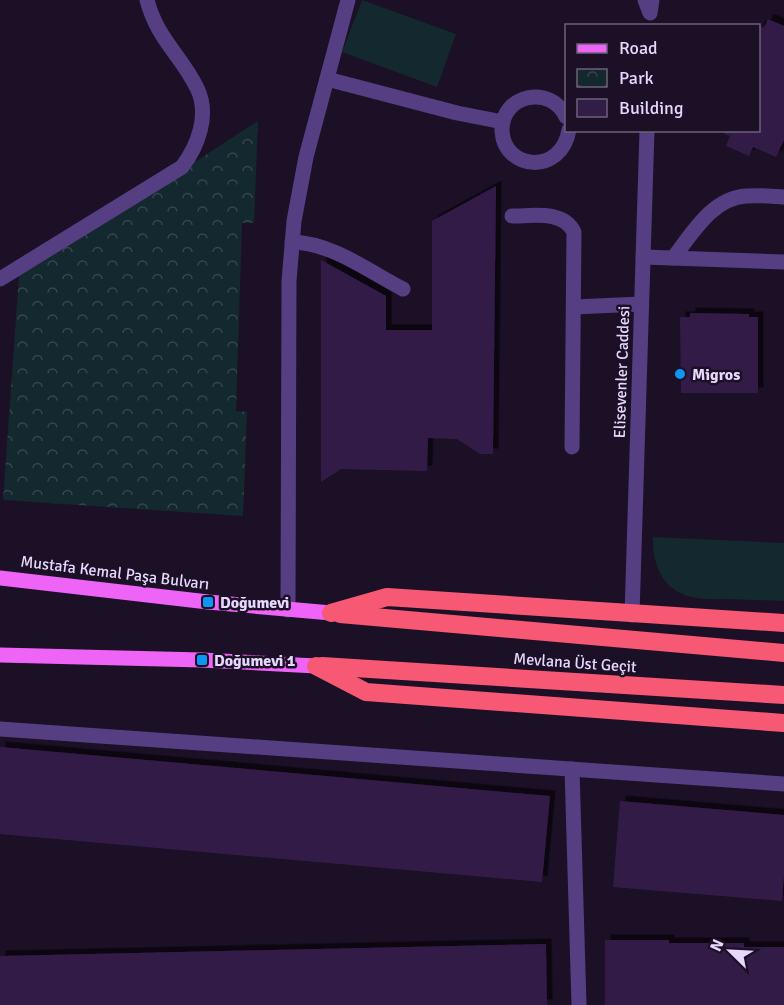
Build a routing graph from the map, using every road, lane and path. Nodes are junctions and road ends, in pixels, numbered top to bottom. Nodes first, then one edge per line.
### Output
1 (147, 0) edge
2 (348, 0) edge
3 (327, 78) junction
4 (565, 114) edge
5 (503, 122) junction
6 (569, 132) edge
7 (647, 132) edge
8 (784, 196) edge
9 (512, 216) dead end
10 (292, 242) junction
11 (643, 257) junction
12 (673, 258) junction
13 (784, 262) edge
14 (0, 279) edge
15 (403, 289) dead end
16 (641, 304) junction
17 (574, 307) junction
18 (573, 447) dead end
19 (0, 578) edge
20 (288, 610) junction
21 (331, 613) junction
22 (632, 615) junction
23 (368, 617) joint
24 (784, 623) edge
25 (784, 652) edge
26 (0, 655) edge
27 (316, 666) junction
28 (784, 695) edge
29 (784, 723) edge
30 (0, 729) edge
31 (572, 769) junction
32 (784, 783) edge
33 (579, 1005) edge

1 - 14 street
2 - 3 street
3 - 5 street
3 - 10 street
4 - 5 street
5 - 6 street
7 - 11 street, Elisevenler Caddesi
8 - 12 street
9 - 17 street
10 - 15 street
10 - 20 street
11 - 12 street
11 - 16 street, Elisevenler Caddesi
12 - 13 street
16 - 17 street
16 - 22 street, Elisevenler Caddesi
17 - 18 street
19 - 20 main road, Mustafa Kemal Paşa Bulvarı
20 - 21 main road, Mustafa Kemal Paşa Bulvarı
21 - 22 highway
21 - 23 highway, Mustafa Kemal Paşa Bulvarı
22 - 24 highway
23 - 25 highway, Mevlana Üst Geçit
26 - 27 main road
27 - 28 highway, Mevlana Üst Geçit
27 - 29 highway
30 - 31 street
31 - 32 street
31 - 33 street

